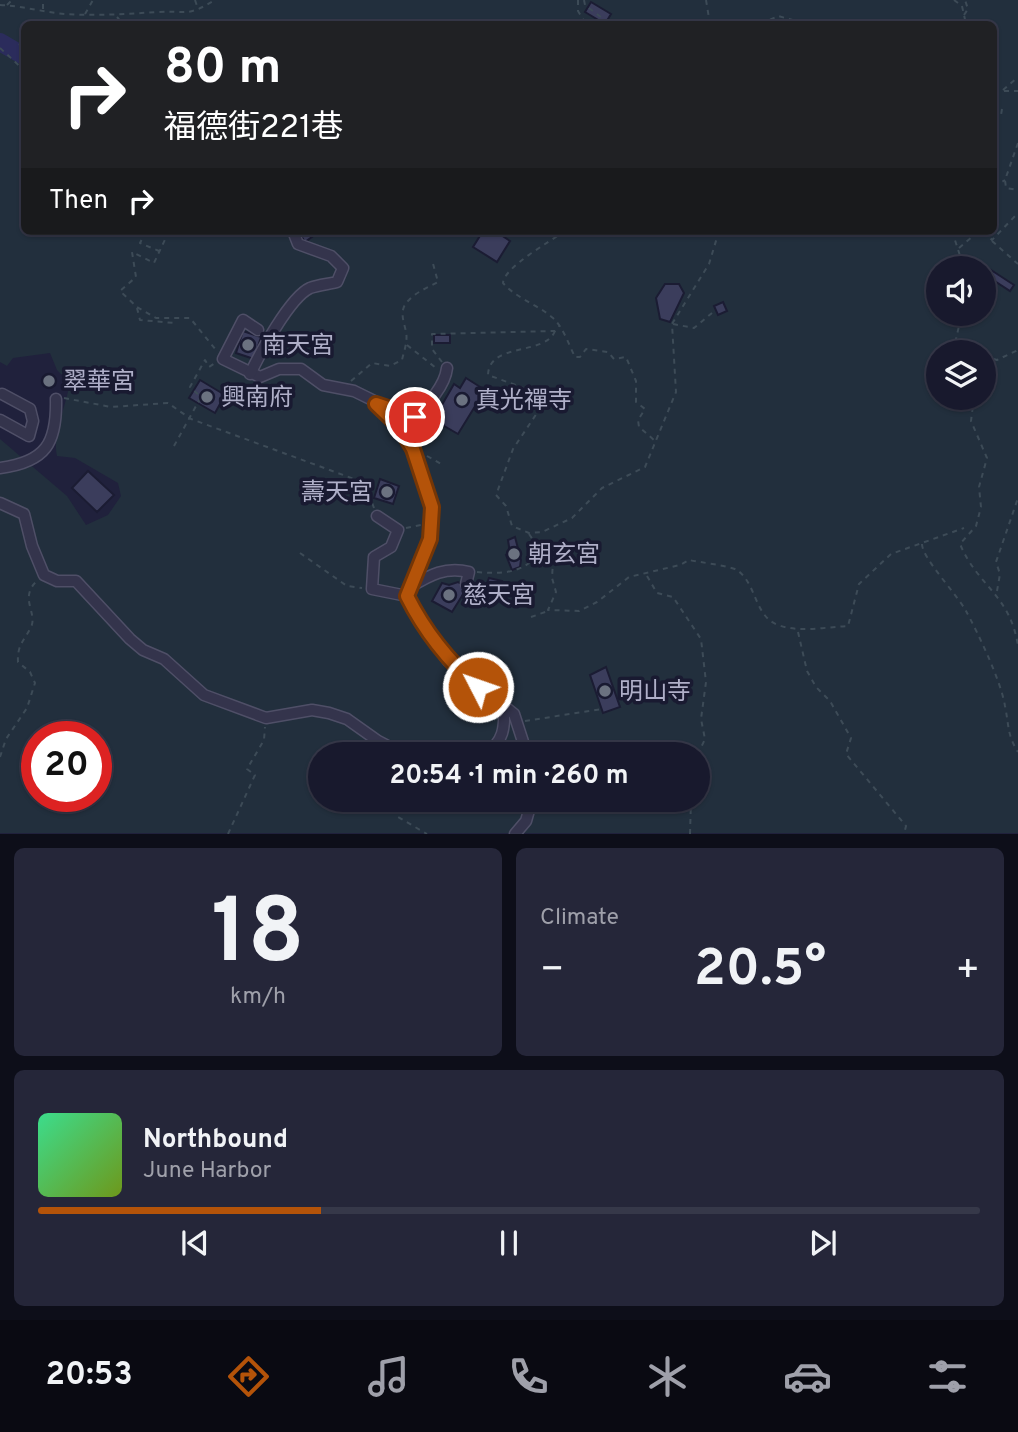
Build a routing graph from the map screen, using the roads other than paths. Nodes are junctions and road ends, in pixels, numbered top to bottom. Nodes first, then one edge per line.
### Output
1 (295, 235) edge
2 (258, 330) dead end
3 (447, 372) road end
4 (250, 374) junction
5 (1, 394) edge
6 (56, 398) road end
7 (376, 404) junction
8 (0, 419) edge
9 (0, 468) edge
10 (0, 503) edge
11 (377, 516) road end
12 (466, 584) dead end
13 (408, 592) junction
14 (504, 706) junction
15 (380, 742) edge
16 (499, 742) edge
17 (523, 742) edge
18 (529, 812) edge
19 (515, 834) edge

1 - 4 lane
2 - 4 lane
3 - 7 lane
4 - 7 lane
5 - 8 lane
6 - 9 lane
7 - 13 lane
10 - 15 lane
11 - 13 lane
12 - 13 lane
13 - 14 lane
14 - 16 lane
14 - 17 lane
18 - 19 lane

